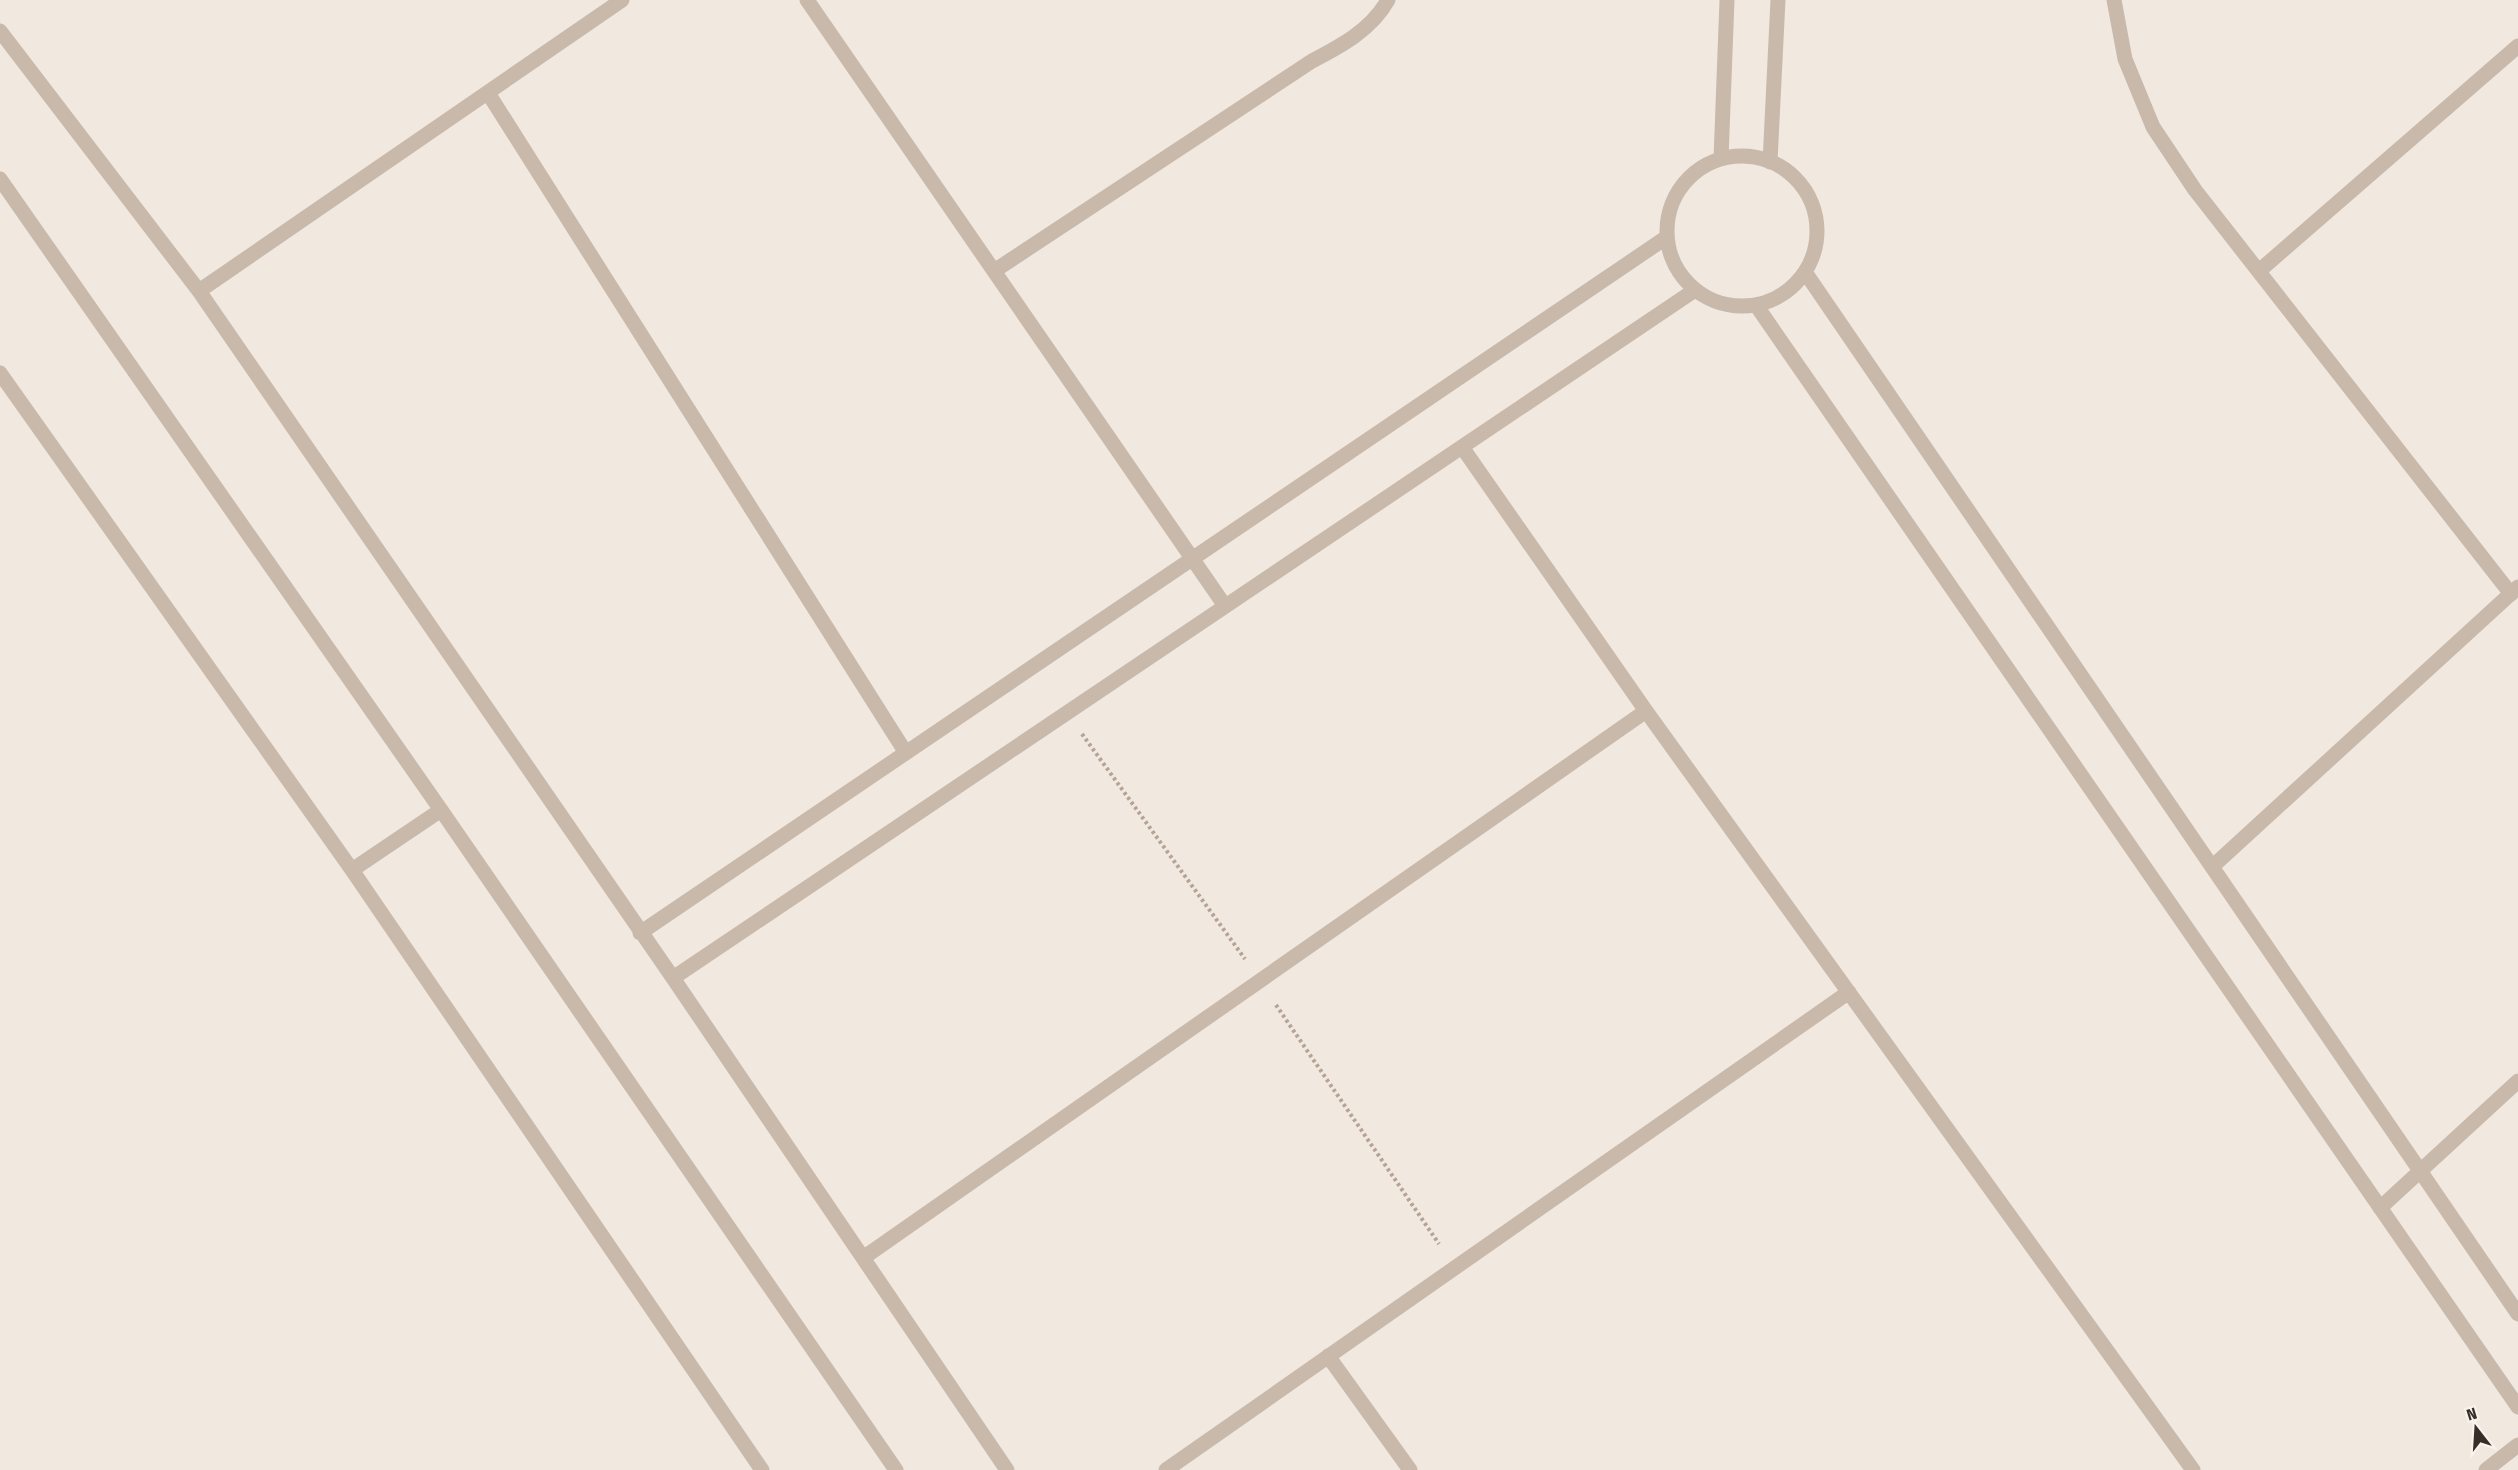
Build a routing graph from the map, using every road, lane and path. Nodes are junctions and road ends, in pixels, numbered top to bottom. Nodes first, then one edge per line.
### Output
1 (622, 0) edge
2 (807, 0) edge
3 (1388, 0) edge
4 (1727, 0) edge
5 (1778, 0) edge
6 (2114, 0) edge
7 (0, 31) edge
8 (2518, 46) edge
9 (488, 93) junction
10 (1721, 159) junction
11 (1770, 162) junction
12 (0, 179) edge
13 (1667, 237) junction
14 (994, 271) junction
15 (2259, 271) junction
16 (1805, 272) junction
17 (1695, 290) junction
18 (199, 291) junction
19 (1756, 305) junction
20 (0, 373) edge
21 (1462, 447) junction
22 (1192, 559) junction
23 (2514, 590) edge
24 (1225, 606) junction
25 (1646, 711) junction
26 (906, 753) junction
27 (441, 810) junction
28 (2212, 867) junction
29 (352, 870) junction
30 (640, 933) junction
31 (673, 978) junction
32 (1849, 992) junction
33 (2518, 1081) edge
34 (2420, 1171) junction
35 (2380, 1208) junction
36 (863, 1258) junction
37 (2518, 1314) edge
38 (1328, 1356) junction
39 (2518, 1407) edge
40 (2518, 1445) edge
41 (762, 1470) edge
42 (896, 1470) edge
43 (1008, 1470) edge
44 (1166, 1470) edge
45 (1410, 1470) edge
46 (2193, 1470) edge
47 (2487, 1470) edge

1 - 9 street
2 - 14 street
3 - 14 street
4 - 10 street
5 - 11 street
6 - 15 street
7 - 18 street
8 - 15 street
9 - 18 street
9 - 26 street
10 - 11 street
10 - 13 street
11 - 16 street
12 - 27 street
13 - 17 street
13 - 22 street
14 - 22 street
15 - 23 street
16 - 19 street
16 - 28 street
17 - 19 street
17 - 21 street
18 - 30 street
19 - 35 street
20 - 29 street
21 - 24 street
21 - 25 street
22 - 24 street
22 - 26 street
23 - 28 street
24 - 31 street
25 - 32 street
25 - 36 street
26 - 30 street
27 - 29 street
27 - 42 street
28 - 34 street
29 - 41 street
30 - 31 street
31 - 36 street
32 - 38 street
32 - 46 street
33 - 34 street
34 - 35 street
34 - 37 street
35 - 39 street
36 - 43 street
38 - 44 street
38 - 45 street
40 - 47 street

